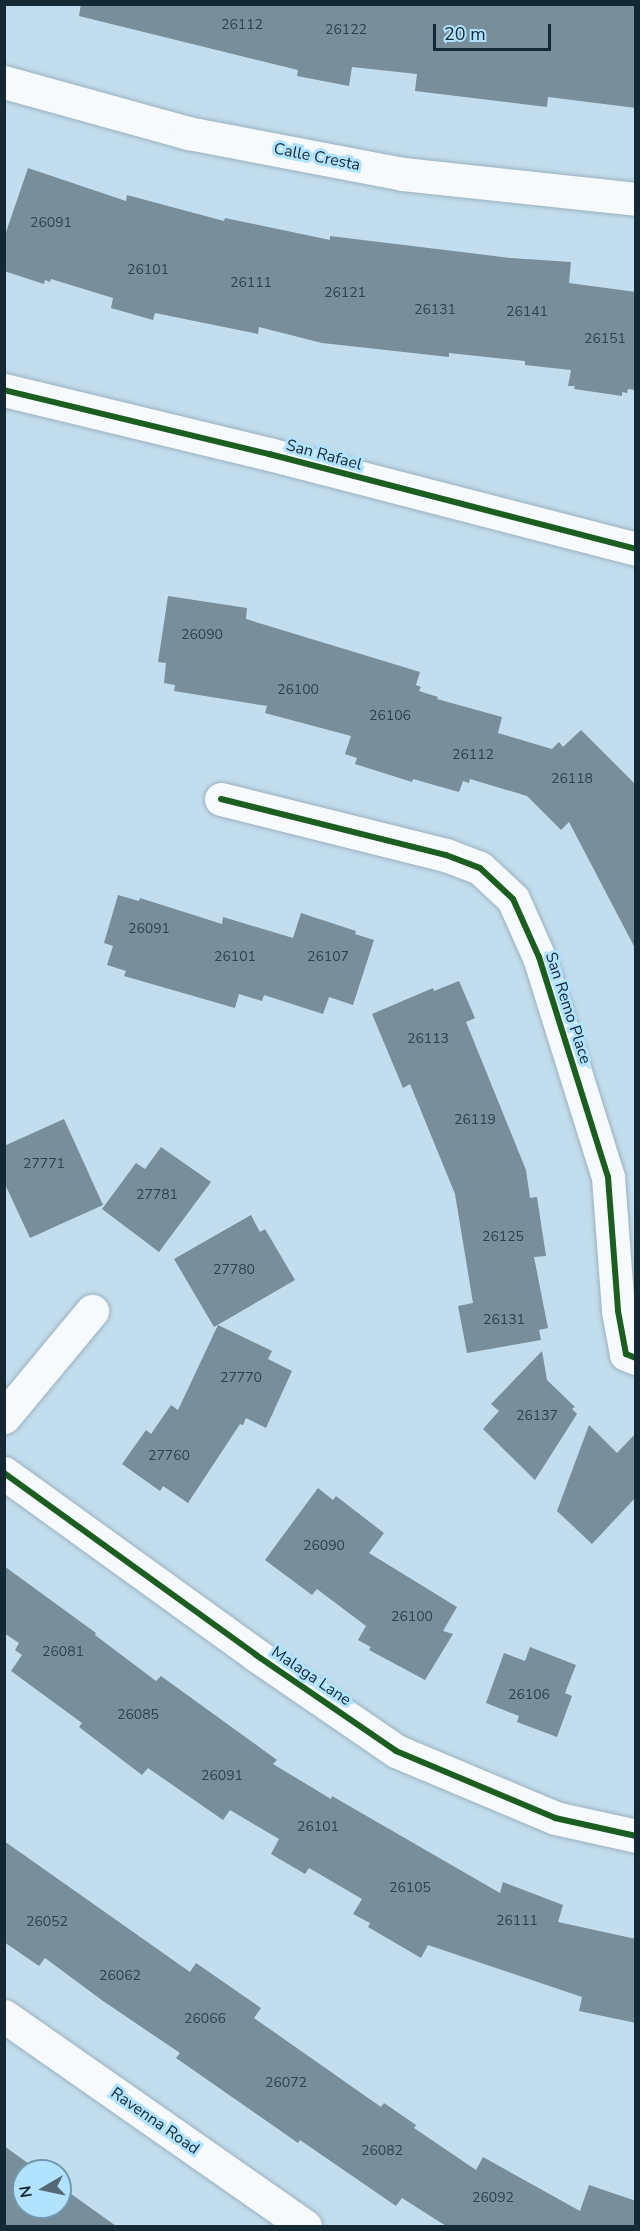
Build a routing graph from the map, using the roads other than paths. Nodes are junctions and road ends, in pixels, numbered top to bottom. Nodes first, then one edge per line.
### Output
1 (4, 82) edge
2 (636, 199) edge
3 (4, 390) edge
4 (636, 549) edge
5 (221, 799) dead end
6 (92, 1311) dead end
7 (636, 1358) edge
8 (4, 1417) edge
9 (4, 1473) edge
10 (636, 1836) edge
11 (4, 2016) edge
12 (305, 2226) edge

1 - 2 street, Calle Cresta
3 - 4 street, San Rafael
5 - 7 street, San Remo Place
6 - 8 street
9 - 10 street, Malaga Lane
11 - 12 street, Ravenna Road

